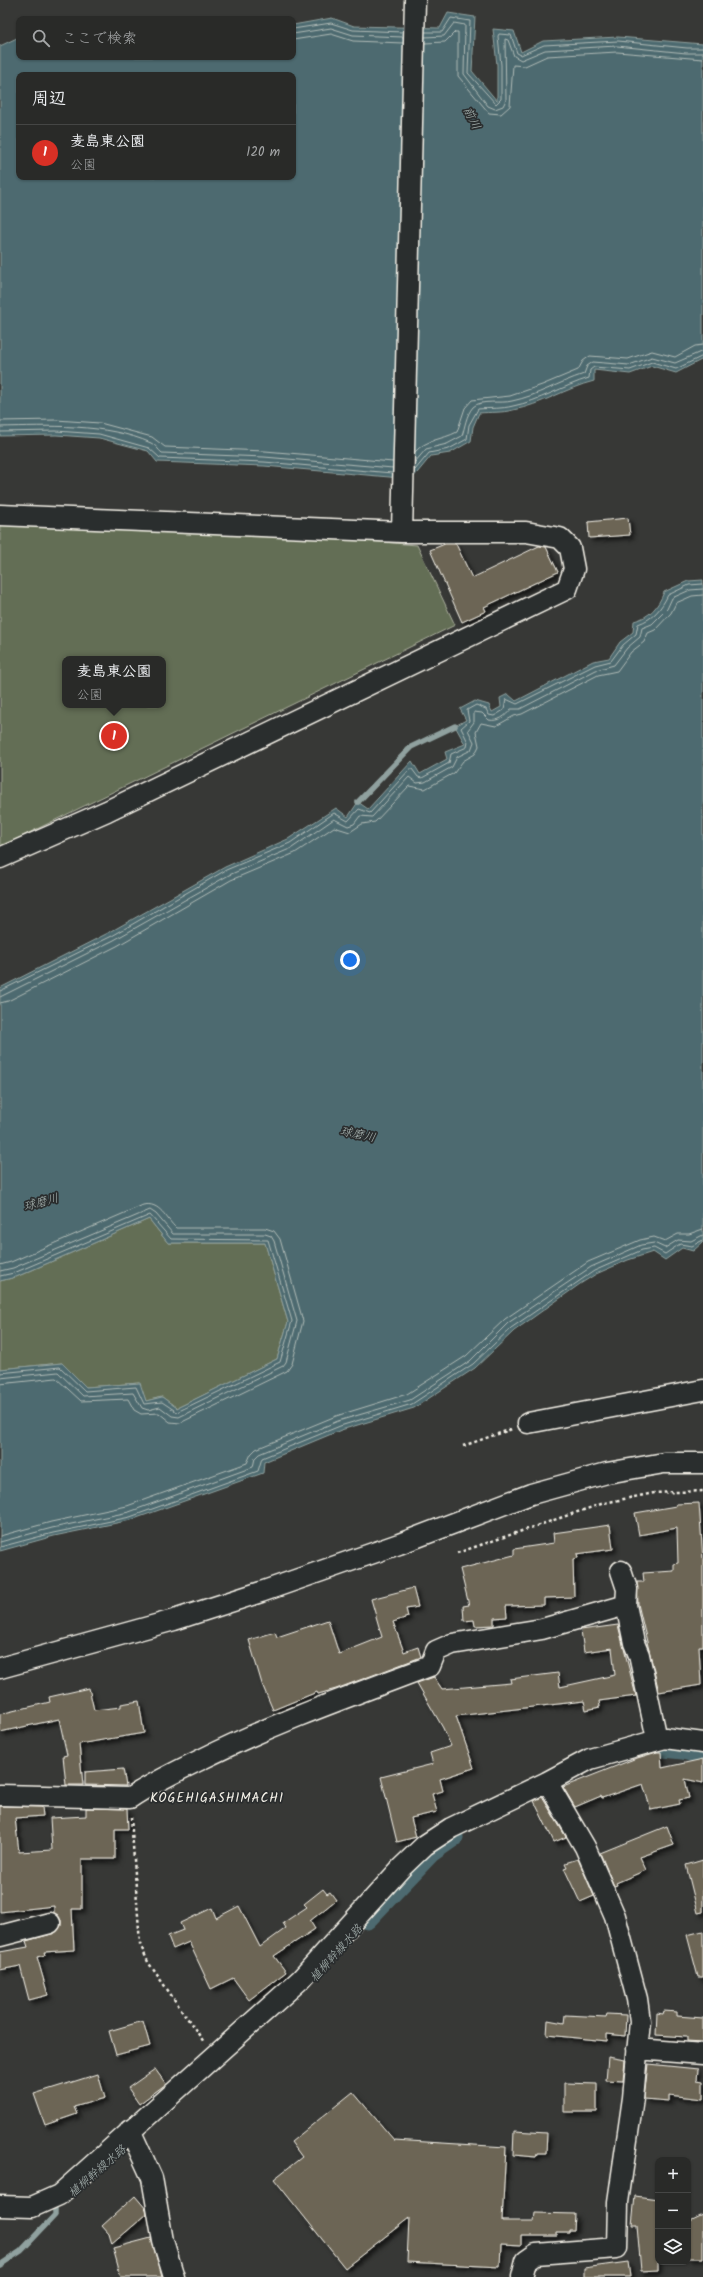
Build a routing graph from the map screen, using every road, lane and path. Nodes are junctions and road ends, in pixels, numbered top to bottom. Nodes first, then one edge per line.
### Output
1 (415, 0) edge
2 (0, 515) edge
3 (402, 532) junction
4 (0, 858) edge
5 (703, 1390) edge
6 (528, 1423) joint
7 (463, 1446) dead end
8 (703, 1463) edge
9 (703, 1490) edge
10 (457, 1553) dead end
11 (621, 1571) dead end
12 (626, 1605) junction
13 (0, 1668) edge
14 (657, 1739) junction
15 (703, 1743) edge
16 (550, 1787) junction
17 (0, 1795) edge
18 (130, 1798) junction
19 (50, 1923) dead end
20 (0, 1936) edge
21 (638, 2049) junction
22 (703, 2054) edge
23 (215, 2057) junction
24 (133, 2136) junction
25 (0, 2206) edge
26 (174, 2277) edge
27 (522, 2277) edge

1 - 3 street
2 - 3 street
3 - 4 street
5 - 6 street
6 - 7 path
8 - 13 street
9 - 10 path
11 - 12 street
12 - 14 street
12 - 18 street
14 - 15 street
14 - 16 street
16 - 21 street
16 - 23 street
17 - 18 street
18 - 23 path
19 - 20 street
21 - 22 street
21 - 27 street
23 - 24 street
24 - 25 street
24 - 26 street

